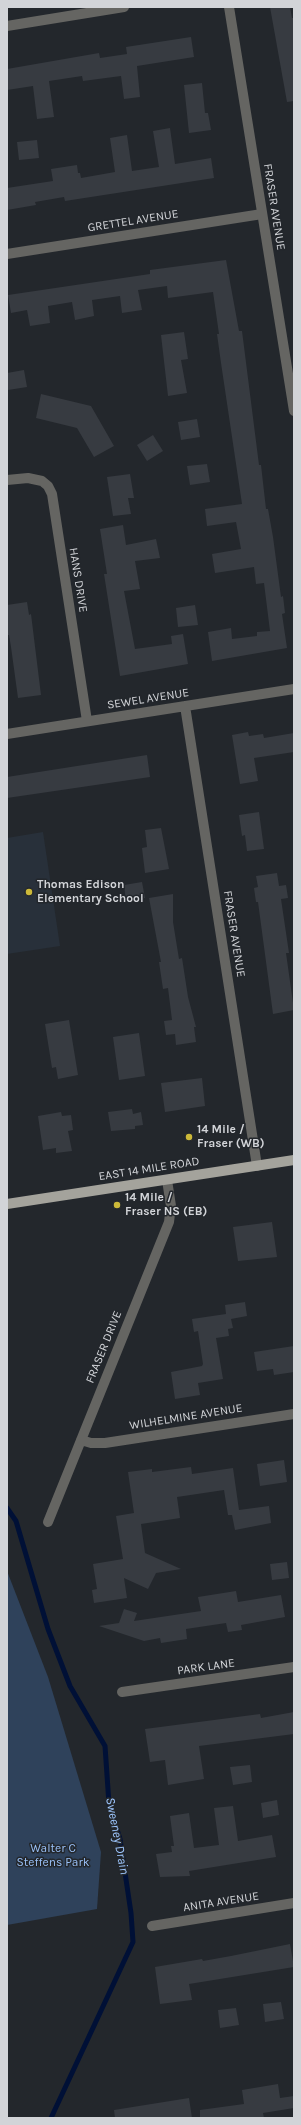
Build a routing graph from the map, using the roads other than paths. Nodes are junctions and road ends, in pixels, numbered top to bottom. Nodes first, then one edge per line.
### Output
1 (124, 7) edge
2 (229, 7) edge
3 (7, 26) edge
4 (262, 214) junction
5 (7, 254) edge
6 (294, 411) edge
7 (7, 480) edge
8 (294, 688) edge
9 (185, 706) junction
10 (87, 721) junction
11 (7, 734) edge
12 (294, 1160) edge
13 (257, 1166) junction
14 (167, 1180) junction
15 (7, 1204) edge
16 (294, 1414) edge
17 (81, 1440) junction
18 (48, 1522) dead end
19 (294, 1667) edge
20 (122, 1692) dead end
21 (294, 1903) edge
22 (152, 1926) dead end

1 - 3 street
2 - 4 street, FRASER AVENUE
4 - 5 street, GRETTEL AVENUE
4 - 6 street, FRASER AVENUE
7 - 10 street, HANS DRIVE
8 - 9 street, SEWEL AVENUE
9 - 10 street, SEWEL AVENUE
9 - 13 street, FRASER AVENUE
10 - 11 street, SEWEL AVENUE
12 - 13 main road, EAST 14 MILE ROAD
13 - 14 main road, EAST 14 MILE ROAD
14 - 15 main road, EAST 14 MILE ROAD
14 - 17 street, FRASER DRIVE
16 - 17 street, WILHELMINE AVENUE
17 - 18 street, FRASER DRIVE
19 - 20 street, PARK LANE
21 - 22 street, ANITA AVENUE

